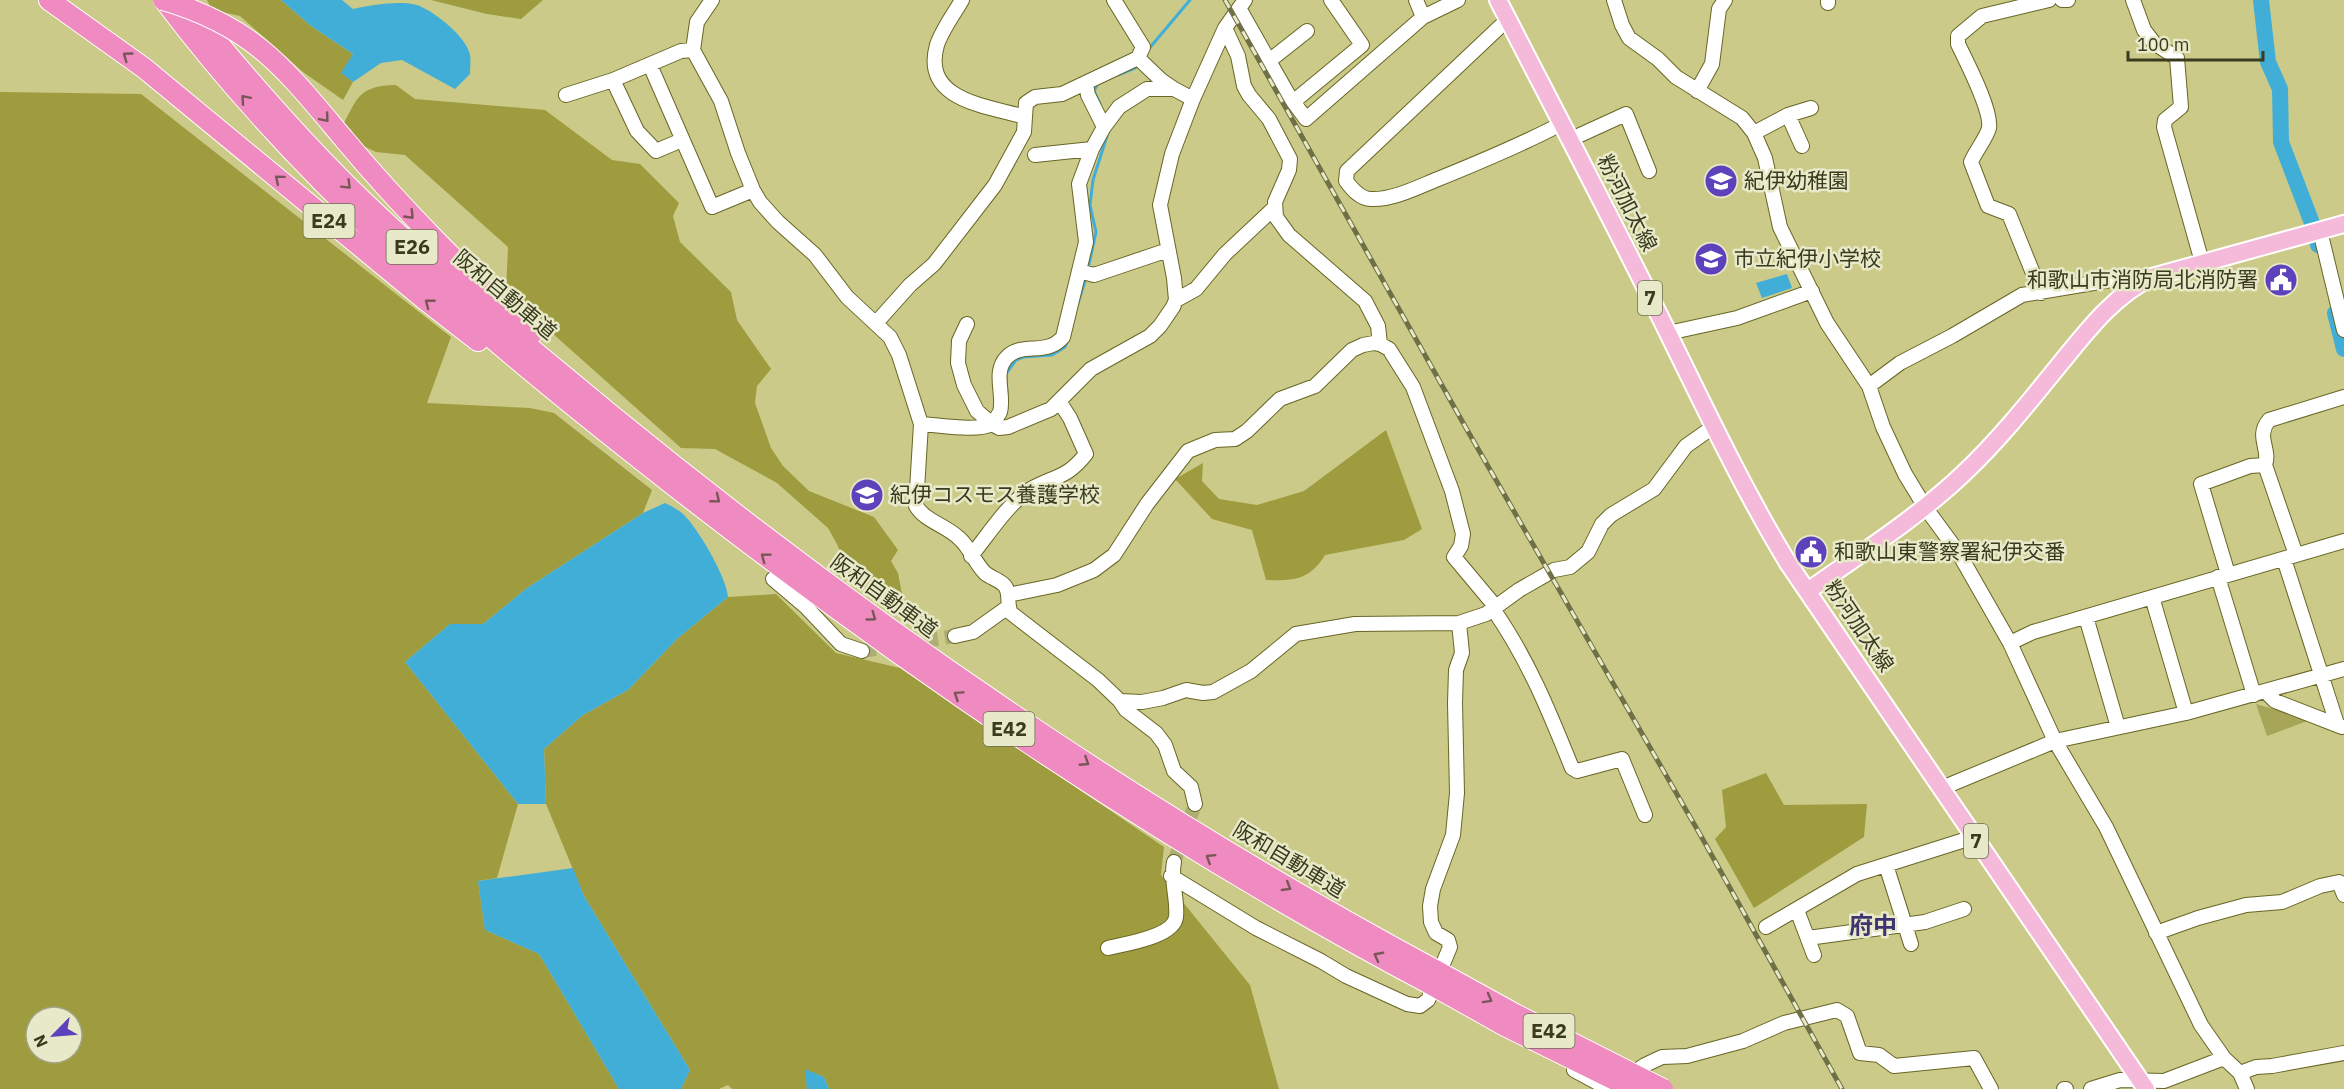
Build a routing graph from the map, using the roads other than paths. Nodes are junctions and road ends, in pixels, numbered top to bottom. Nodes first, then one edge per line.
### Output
1 (49, 0) edge
2 (163, 0) edge
3 (183, 0) edge
4 (192, 0) edge
5 (712, 0) edge
6 (962, 0) edge
7 (1114, 0) edge
8 (1331, 0) edge
9 (1416, 0) edge
10 (1458, 0) edge
11 (1498, 0) edge
12 (1614, 0) edge
13 (1725, 0) edge
14 (2049, 0) edge
15 (2062, 0) edge
16 (2068, 0) edge
17 (2133, 0) edge
18 (1242, 4) edge
19 (1423, 17) junction
20 (1508, 19) junction
21 (1225, 28) junction
22 (1307, 31) dead end
23 (693, 50) junction
24 (1138, 58) junction
25 (1269, 61) junction
26 (650, 64) junction
27 (613, 80) junction
28 (1086, 84) junction
29 (1174, 89) junction
30 (1697, 91) junction
31 (566, 95) dead end
32 (1193, 99) junction
33 (1293, 102) junction
34 (1811, 108) dead end
35 (1788, 115) junction
36 (1025, 117) junction
37 (1561, 124) junction
38 (1104, 127) junction
39 (1754, 133) junction
40 (682, 140) junction
41 (1569, 140) junction
42 (1802, 146) dead end
43 (1092, 149) junction
44 (314, 151) junction
45 (1035, 155) dead end
46 (1649, 171) dead end
47 (753, 190) junction
48 (1274, 208) junction
49 (2344, 224) edge
50 (2316, 232) junction
51 (1168, 250) junction
52 (2202, 262) junction
53 (1079, 270) junction
54 (2134, 285) junction
55 (1812, 291) junction
56 (2041, 293) junction
57 (1176, 300) junction
58 (876, 323) junction
59 (967, 324) dead end
60 (2344, 330) edge
61 (1668, 333) junction
62 (1380, 344) junction
63 (1869, 386) junction
64 (2344, 397) edge
65 (1059, 401) junction
66 (921, 423) junction
67 (992, 424) junction
68 (1713, 427) junction
69 (611, 437) junction
70 (670, 463) junction
71 (2265, 465) junction
72 (1925, 507) junction
73 (2344, 541) edge
74 (971, 556) junction
75 (2290, 557) junction
76 (2223, 576) junction
77 (773, 579) dead end
78 (1808, 591) junction
79 (2152, 597) junction
80 (1008, 601) junction
81 (1494, 608) junction
82 (2086, 617) junction
83 (1459, 623) junction
84 (955, 636) tunnel mouth
85 (2010, 643) junction
86 (861, 651) tunnel mouth
87 (2344, 669) edge
88 (2323, 676) junction
89 (2260, 694) junction
90 (1120, 701) junction
91 (2186, 713) junction
92 (2340, 726) edge
93 (2118, 727) junction
94 (2055, 741) junction
95 (1942, 788) junction
96 (1195, 804) dead end
97 (1645, 815) dead end
98 (1974, 837) junction
99 (1174, 862) tunnel mouth
100 (1886, 865) junction
101 (1171, 876) junction
102 (2344, 895) edge
103 (1964, 909) dead end
104 (1797, 910) junction
105 (1906, 925) junction
106 (1766, 927) dead end
107 (2156, 933) junction
108 (1808, 938) junction
109 (1911, 944) dead end
110 (1108, 948) dead end
111 (1814, 955) dead end
112 (1432, 983) junction
113 (2344, 1053) edge
114 (2224, 1058) junction
115 (2240, 1073) junction
116 (2144, 1085) edge
117 (1610, 1089) edge
118 (1633, 1089) edge
119 (1664, 1089) edge
120 (1991, 1089) edge
121 (2091, 1089) edge
122 (2247, 1089) edge

69 -> 1 highway, E24
69 -> 2 highway, 阪和自動車道 / E26
2 -> 70 highway, bridge
3 - 44 highway, 阪和自動車道 / E26
4 - 44 highway
5 - 23 street
6 - 36 street
7 - 24 street
8 - 33 street
9 - 19 street
10 - 19 street
11 - 20 main road, 粉河加太線 / 7
12 - 30 street
13 - 30 street
14 - 56 street
15 - 16 street
17 - 52 street
18 - 21 street
18 - 25 street
19 - 33 street
20 - 37 main road, 粉河加太線 / 7
20 - 37 street
21 - 32 street
21 - 48 street
22 - 25 street
23 - 26 street
23 - 47 street
24 - 28 street
24 - 29 street
25 - 33 street
26 - 27 street
26 - 40 street
27 - 31 street
27 - 40 street
28 - 36 street
28 - 38 street
29 - 32 street
29 - 38 street
30 - 39 street
32 - 51 street
34 - 35 street
35 - 39 street
35 - 42 street
36 - 58 street
37 - 41 main road, 粉河加太線 / 7
38 - 43 street
39 - 55 street
40 - 47 street
41 - 46 street
41 - 61 main road, 粉河加太線 / 7
43 - 45 street
43 - 53 street
44 -> 70 highway, 阪和自動車道 / E26
47 - 58 street
48 - 57 street
48 - 62 street
49 - 50 main road
50 - 52 main road
50 - 60 street
51 - 53 street
51 - 57 street
52 - 54 main road
53 - 67 street
54 - 56 street
54 - 72 main road
55 - 61 street
55 - 63 street
56 - 63 street
57 - 65 street
58 - 66 street
59 - 67 street
61 - 68 main road, 粉河加太線 / 7
62 - 80 street
62 - 81 street
63 - 72 street
64 - 71 street
65 - 67 street
65 - 74 street
66 - 67 street
66 - 74 street
68 - 78 main road, 粉河加太線 / 7
68 - 81 street
112 -> 69 highway, 阪和自動車道 / E42
70 -> 112 highway, 阪和自動車道 / E42
71 - 75 street
71 - 76 street
72 - 78 main road
72 - 85 street
73 - 75 street
74 - 80 street
75 - 76 street
75 - 88 street
76 - 79 street
76 - 89 street
77 - 86 street
78 - 95 main road, 粉河加太線 / 7
79 - 82 street
79 - 91 street
80 - 84 street
80 - 90 street
81 - 83 street
81 - 97 street
82 - 85 street
82 - 93 street
83 - 90 street
83 - 112 street
85 - 94 street
87 - 88 street
88 - 89 street
88 - 92 street
89 - 91 street
89 - 92 street
90 - 96 street
91 - 93 street
93 - 94 street
94 - 95 street
94 - 107 street
95 - 98 main road, 粉河加太線 / 7
98 - 100 street
98 - 116 main road, 粉河加太線 / 7
99 - 101 street
100 - 104 street
100 - 105 street
101 - 110 street
101 - 112 street
102 - 107 street
103 - 105 street
104 - 106 street
104 - 108 street
105 - 108 street
105 - 109 street
107 - 114 street
108 - 111 street
112 - 117 street
112 - 118 highway, 阪和自動車道 / E42, bridge
112 -> 119 highway, 阪和自動車道 / E42, bridge
113 - 115 street
114 - 115 street
114 - 116 street
115 - 122 street
116 - 121 street
117 - 120 street

